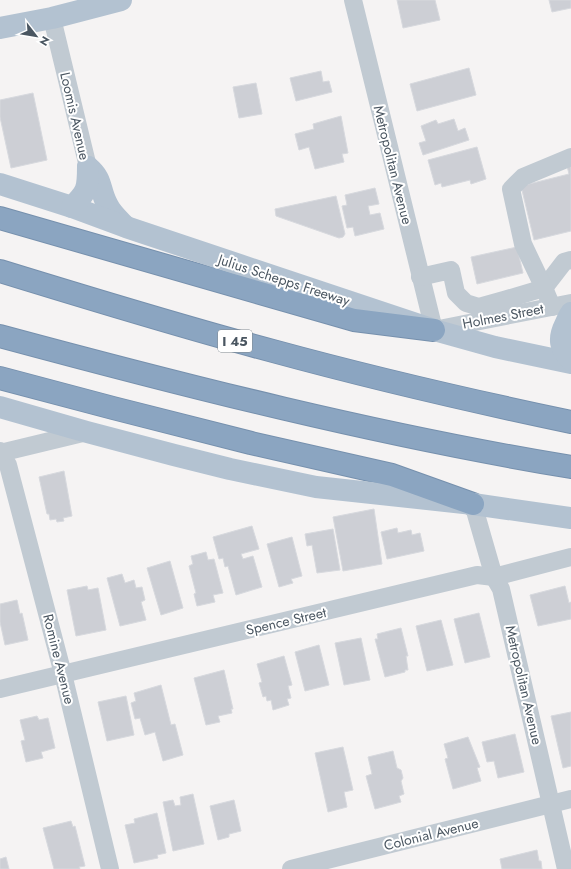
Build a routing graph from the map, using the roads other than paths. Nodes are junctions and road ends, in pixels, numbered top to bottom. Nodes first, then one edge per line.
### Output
1 (121, 0) edge
2 (353, 0) edge
3 (52, 18) junction
4 (0, 28) edge
5 (571, 156) edge
6 (88, 167) junction
7 (0, 184) edge
8 (72, 207) junction
9 (0, 218) edge
10 (126, 227) junction
11 (571, 260) edge
12 (0, 272) edge
13 (420, 277) junction
14 (544, 288) junction
15 (571, 303) edge
16 (506, 308) junction
17 (561, 310) edge
18 (478, 314) junction
19 (434, 330) junction
20 (0, 336) edge
21 (571, 360) edge
22 (571, 363) edge
23 (0, 378) edge
24 (0, 407) edge
25 (571, 422) edge
26 (87, 432) junction
27 (1, 452) edge
28 (571, 467) edge
29 (474, 504) junction
30 (571, 518) edge
31 (571, 557) edge
32 (494, 577) junction
33 (63, 674) junction
34 (0, 689) edge
35 (571, 799) edge
36 (551, 804) junction
37 (110, 869) edge
38 (291, 869) edge
39 (566, 869) edge

1 - 3 main road
2 - 13 street, Metropolitan Avenue
3 - 4 main road
3 - 6 street, Loomis Avenue
5 - 14 street
6 - 8 main road
6 - 10 main road
7 - 8 main road, Julius Schepps Freeway
8 - 10 main road, Julius Schepps Freeway
9 - 19 highway
10 - 19 main road, Julius Schepps Freeway
11 - 14 street
12 - 25 highway, I 45
13 - 18 street
13 - 19 street, Metropolitan Avenue
14 - 16 street
14 - 17 street
15 - 17 street, Holmes Street
16 - 17 street, Holmes Street
16 - 18 street, Holmes Street
17 - 21 main road
18 - 19 street, Holmes Street
19 - 22 main road, Julius Schepps Freeway
20 - 28 highway
23 - 29 highway
24 - 26 main road
26 - 27 street
26 - 29 main road
27 - 33 street, Romine Avenue
29 - 30 main road
29 - 32 street, Metropolitan Avenue
31 - 32 street, Spence Street
32 - 33 street, Spence Street
32 - 36 street, Metropolitan Avenue
33 - 34 street, Spence Street
33 - 37 street, Romine Avenue
35 - 36 street, Colonial Avenue
36 - 38 street, Colonial Avenue
36 - 39 street, Metropolitan Avenue

